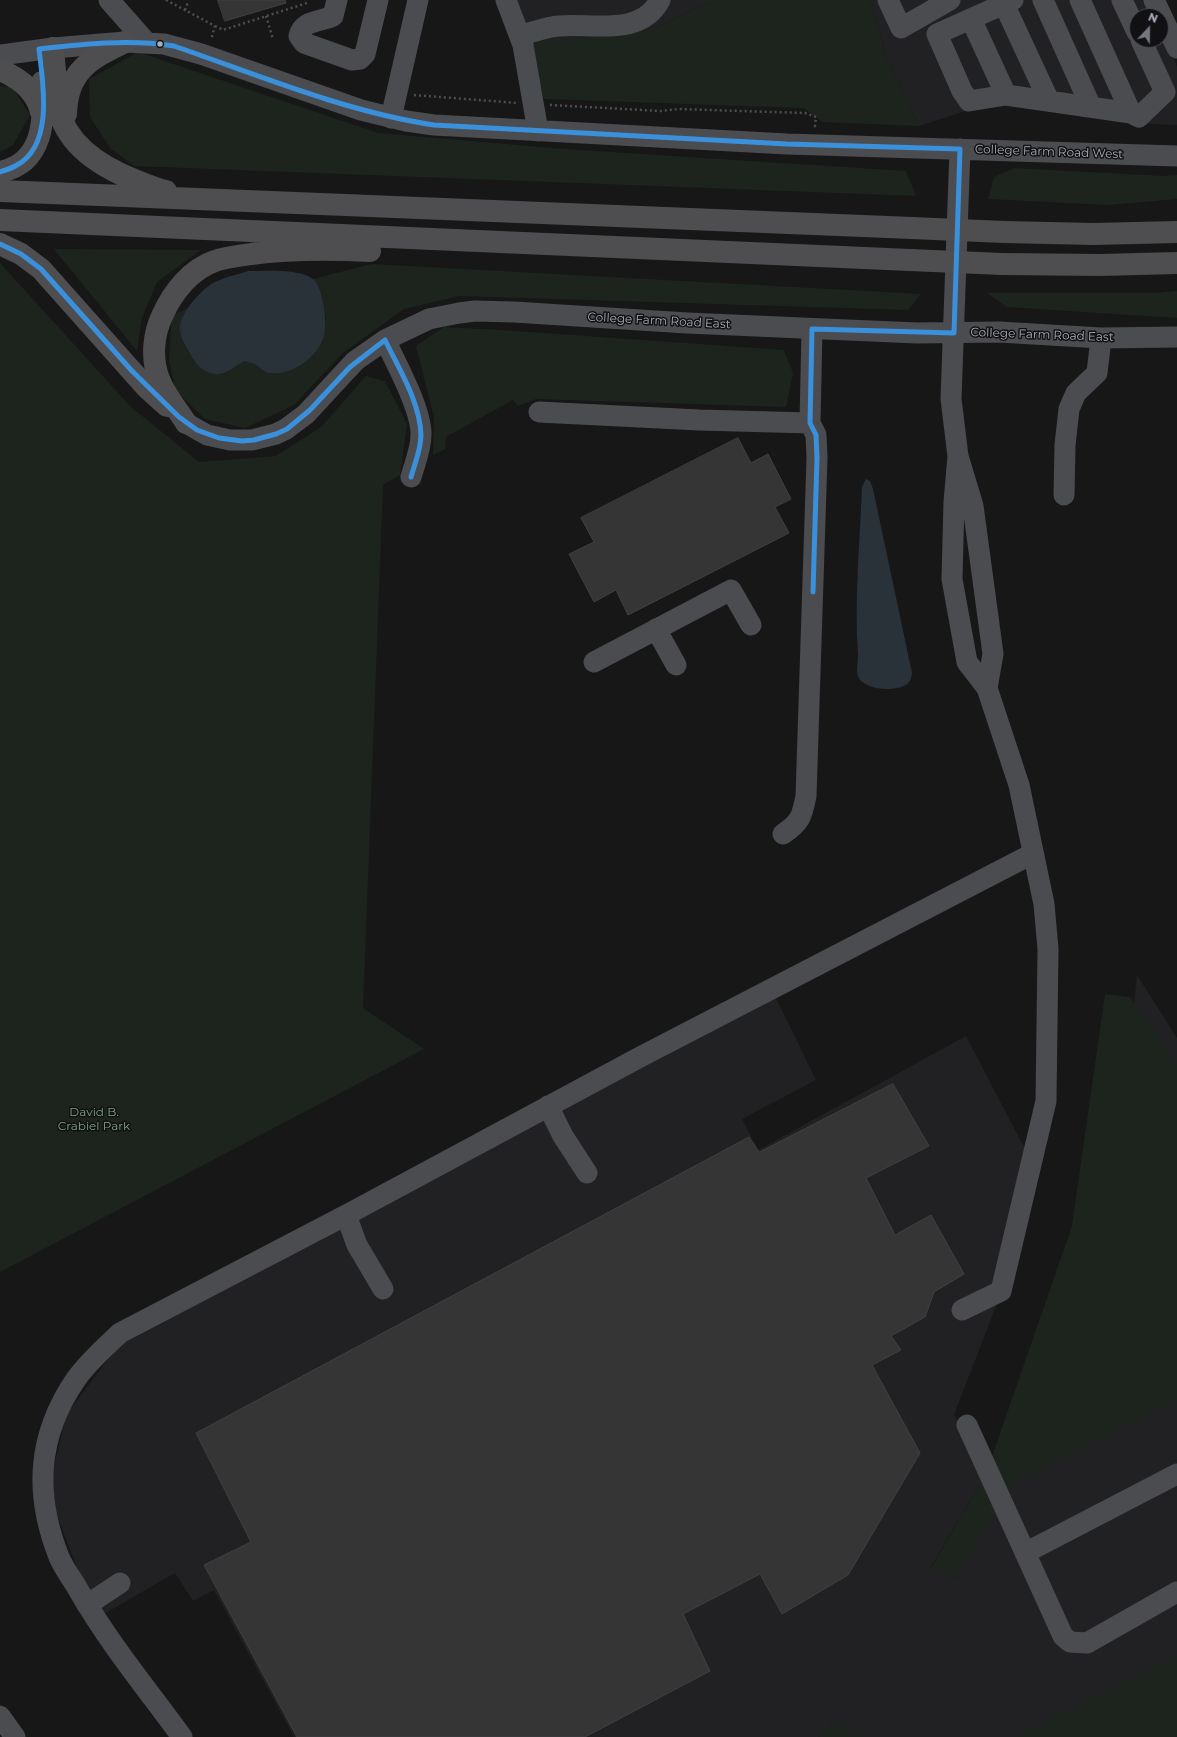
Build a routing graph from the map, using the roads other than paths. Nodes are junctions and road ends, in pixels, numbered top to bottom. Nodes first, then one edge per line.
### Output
1 (109, 0) edge
2 (337, 0) edge
3 (378, 0) edge
4 (418, 0) edge
5 (506, 0) edge
6 (660, 0) edge
7 (888, 0) edge
8 (950, 0) edge
9 (1043, 0) edge
10 (1080, 0) edge
11 (1122, 0) edge
12 (1154, 0) edge
13 (1008, 2) edge
14 (1129, 15) edge
15 (971, 19) junction
16 (520, 36) junction
17 (125, 42) junction
18 (146, 42) junction
19 (1145, 48) edge
20 (1177, 48) edge
21 (46, 49) junction
22 (0, 55) edge
23 (0, 70) edge
24 (1006, 95) junction
25 (1050, 101) junction
26 (1091, 107) junction
27 (1131, 113) junction
28 (43, 118) junction
29 (391, 118) junction
30 (538, 131) junction
31 (70, 135) junction
32 (960, 149) junction
33 (1177, 156) edge
34 (0, 172) edge
35 (0, 191) edge
36 (216, 200) junction
37 (0, 220) edge
38 (1177, 232) edge
39 (524, 242) junction
40 (0, 244) edge
41 (1177, 263) edge
42 (812, 329) junction
43 (954, 333) junction
44 (1177, 337) edge
45 (1101, 338) junction
46 (385, 340) junction
47 (539, 412) dead end
48 (810, 423) junction
49 (186, 424) junction
50 (958, 456) junction
51 (412, 477) dead end
52 (1064, 495) dead end
53 (751, 626) dead end
54 (656, 629) junction
55 (594, 662) dead end
56 (676, 665) dead end
57 (987, 688) junction
58 (783, 834) dead end
59 (1032, 854) junction
60 (548, 1106) junction
61 (587, 1173) dead end
62 (346, 1215) junction
63 (383, 1289) dead end
64 (962, 1310) dead end
65 (967, 1425) dead end
66 (1177, 1474) edge
67 (1025, 1553) junction
68 (120, 1583) dead end
69 (1177, 1592) edge
70 (87, 1605) junction
71 (0, 1716) edge
72 (15, 1737) edge
73 (182, 1737) edge

1 - 18 street
2 - 3 street
4 - 29 street
5 - 16 street
6 - 16 street
7 - 8 street
9 - 26 street
10 - 27 street
11 - 14 street
12 - 20 street
13 - 15 street
13 - 25 street
15 - 24 street
15 - 24 street
16 - 30 street
17 - 18 street, College Farm Road West
17 - 21 street, College Farm Road West
17 - 31 highway
18 - 29 street, College Farm Road West
19 - 27 street
21 - 22 street, College Farm Road West
21 - 28 highway
21 - 31 highway
23 - 28 highway
24 - 25 street
25 - 26 street
26 - 27 street
28 - 34 highway
29 - 30 street, College Farm Road West
30 - 32 street, College Farm Road West
31 - 36 highway
32 - 33 street, College Farm Road West
32 - 43 street
35 - 36 highway
36 - 38 highway, bridge
37 - 39 highway
39 - 41 highway, bridge
39 - 49 highway
40 - 49 highway
42 - 43 street, College Farm Road East
42 - 46 street, College Farm Road East
42 - 48 street
43 - 45 street, College Farm Road East
43 - 50 street
44 - 45 street, College Farm Road East
45 - 52 street
46 - 49 street, College Farm Road East
46 - 51 street
47 - 48 street
48 - 58 street
50 - 57 street
50 - 57 street
53 - 54 street
54 - 55 street
54 - 56 street
57 - 59 street
59 - 60 street
59 - 64 street
60 - 61 street
60 - 62 street
62 - 63 street
62 - 70 street
65 - 67 street
66 - 67 street
67 - 69 street
68 - 70 street
70 - 73 street
71 - 72 street

